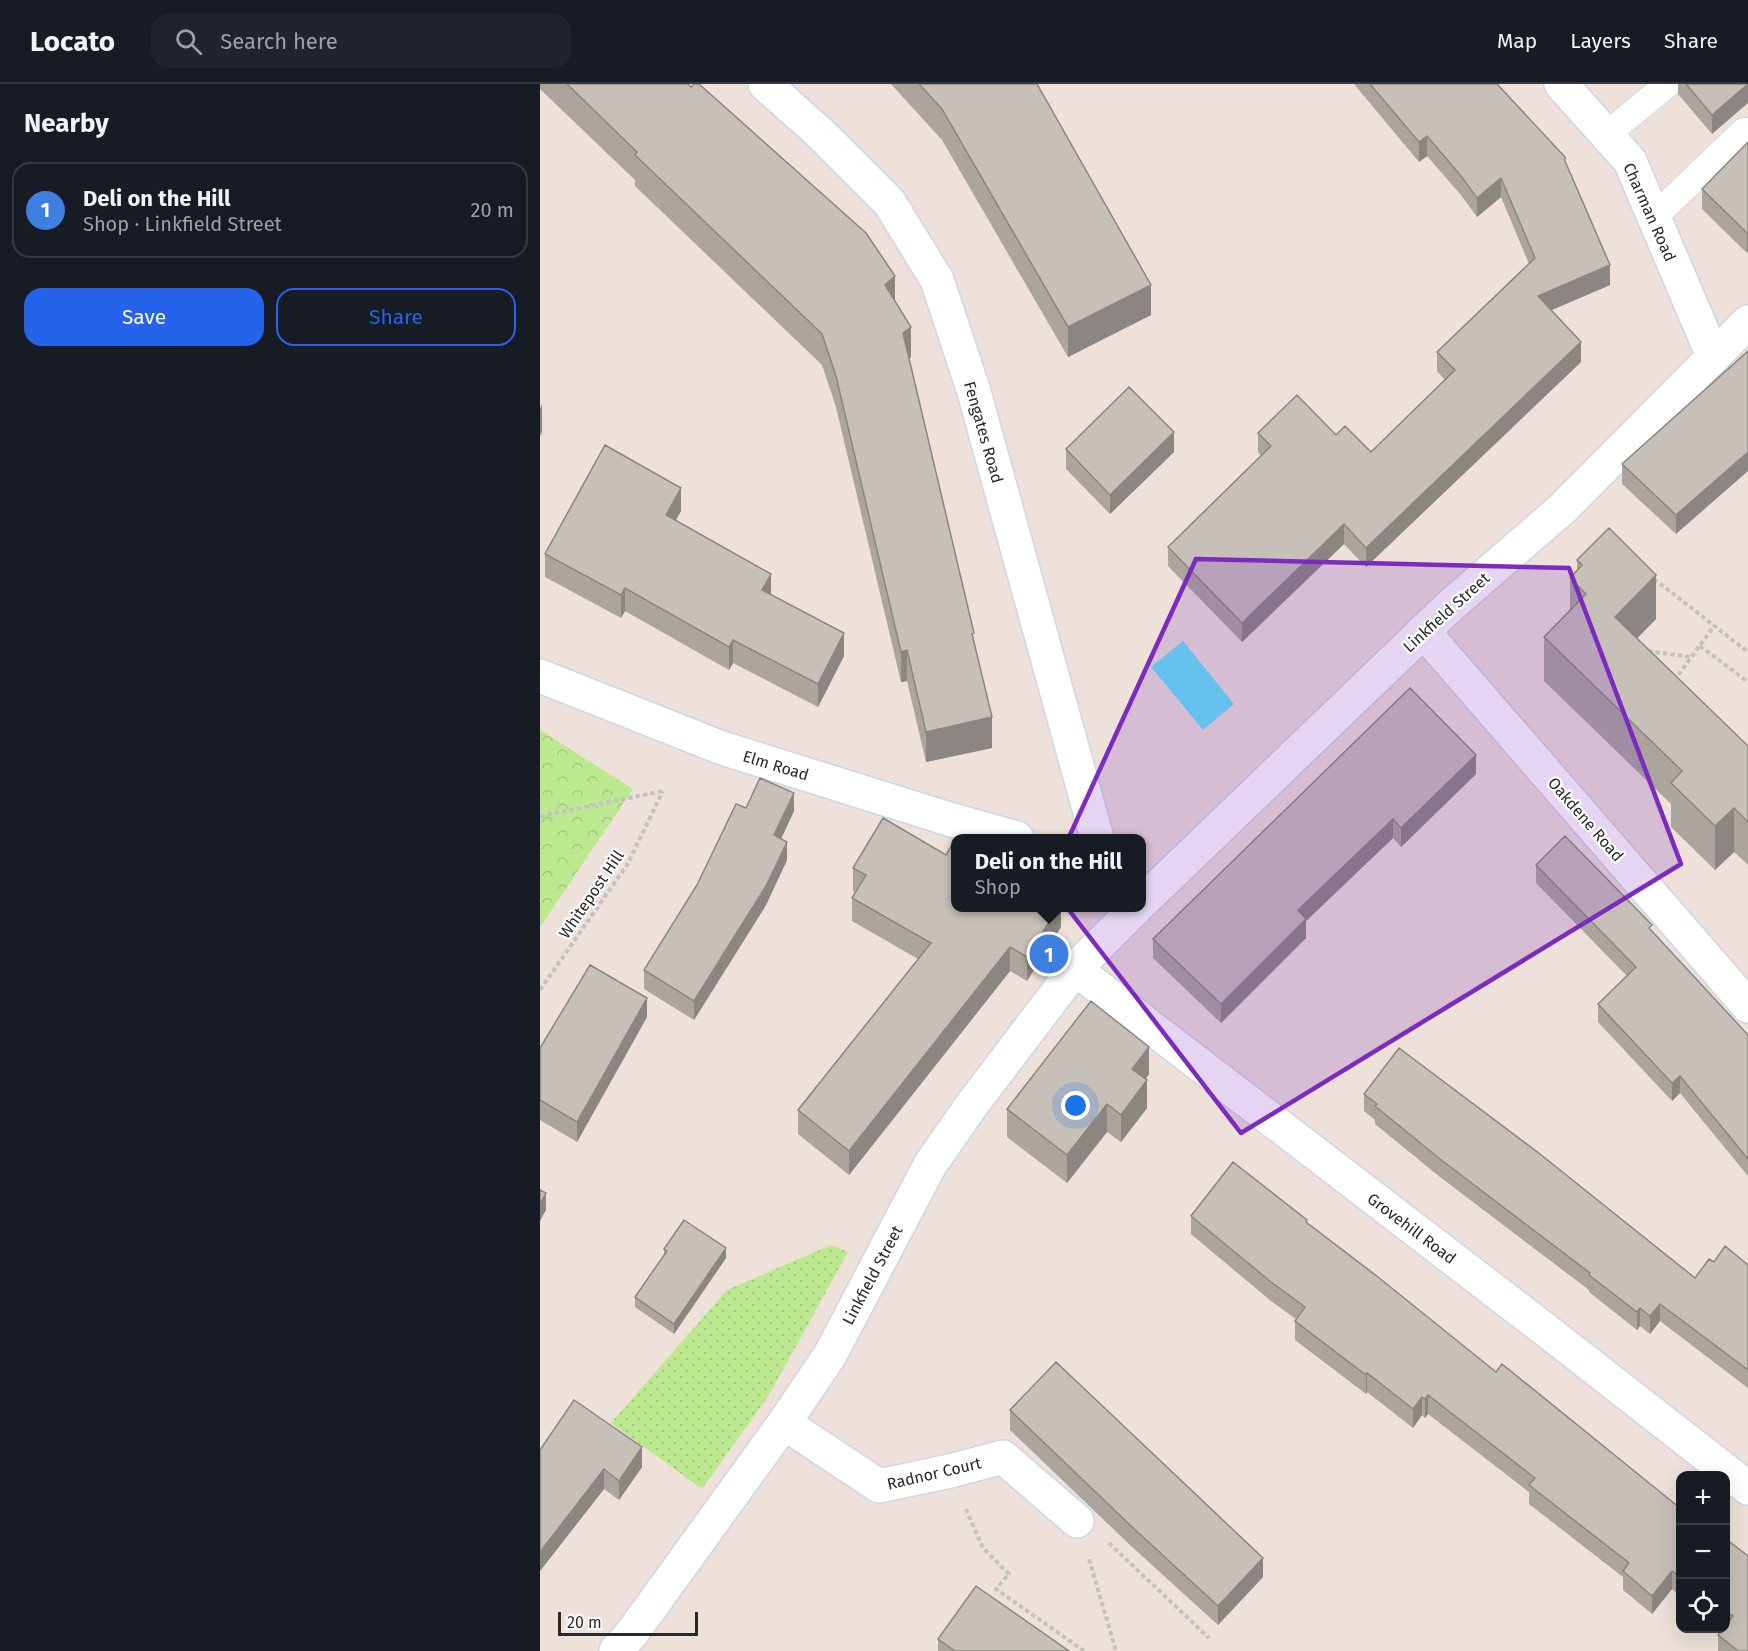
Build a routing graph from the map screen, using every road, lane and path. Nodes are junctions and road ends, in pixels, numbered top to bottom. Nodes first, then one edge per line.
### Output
1 (765, 84) edge
2 (1561, 84) edge
3 (1668, 84) edge
4 (1748, 131) edge
5 (1606, 135) junction
6 (1654, 217) junction
7 (1748, 322) edge
8 (1713, 356) junction
9 (1648, 575) edge
10 (1714, 626) junction
11 (1423, 631) junction
12 (1700, 646) junction
13 (1638, 650) edge
14 (1748, 652) edge
15 (1692, 657) junction
16 (540, 676) edge
17 (1748, 682) edge
18 (1672, 685) edge
19 (540, 816) edge
20 (1003, 834) edge
21 (1096, 834) edge
22 (1146, 893) edge
23 (1126, 912) edge
24 (1075, 969) junction
25 (540, 990) edge
26 (1748, 1006) edge
27 (784, 1423) junction
28 (950, 1471) junction
29 (1748, 1488) edge
30 (1077, 1521) junction
31 (1209, 1638) dead end
32 (1081, 1650) edge
33 (616, 1651) edge
34 (1116, 1651) edge

1 - 21 street, Fengates Road
2 - 5 street, Charman Road
3 - 5 lane
4 - 6 lane
5 - 6 street, Charman Road
6 - 8 street, Charman Road
7 - 8 street, Linkfield Street
8 - 11 street, Linkfield Street
9 - 10 path
10 - 12 path
10 - 14 path
11 - 22 street, Linkfield Street
11 - 26 street, Oakdene Road
12 - 15 path
12 - 17 path
13 - 15 path
15 - 18 path
16 - 20 street, Elm Road
19 - 25 path, Whitepost Hill
23 - 24 street, Linkfield Street
24 - 27 street, Linkfield Street
24 - 29 street, Grovehill Road
27 - 28 street, Radnor Court
27 - 33 street, Linkfield Street
28 - 30 street, Radnor Court
28 - 32 path
30 - 31 path
30 - 34 path

